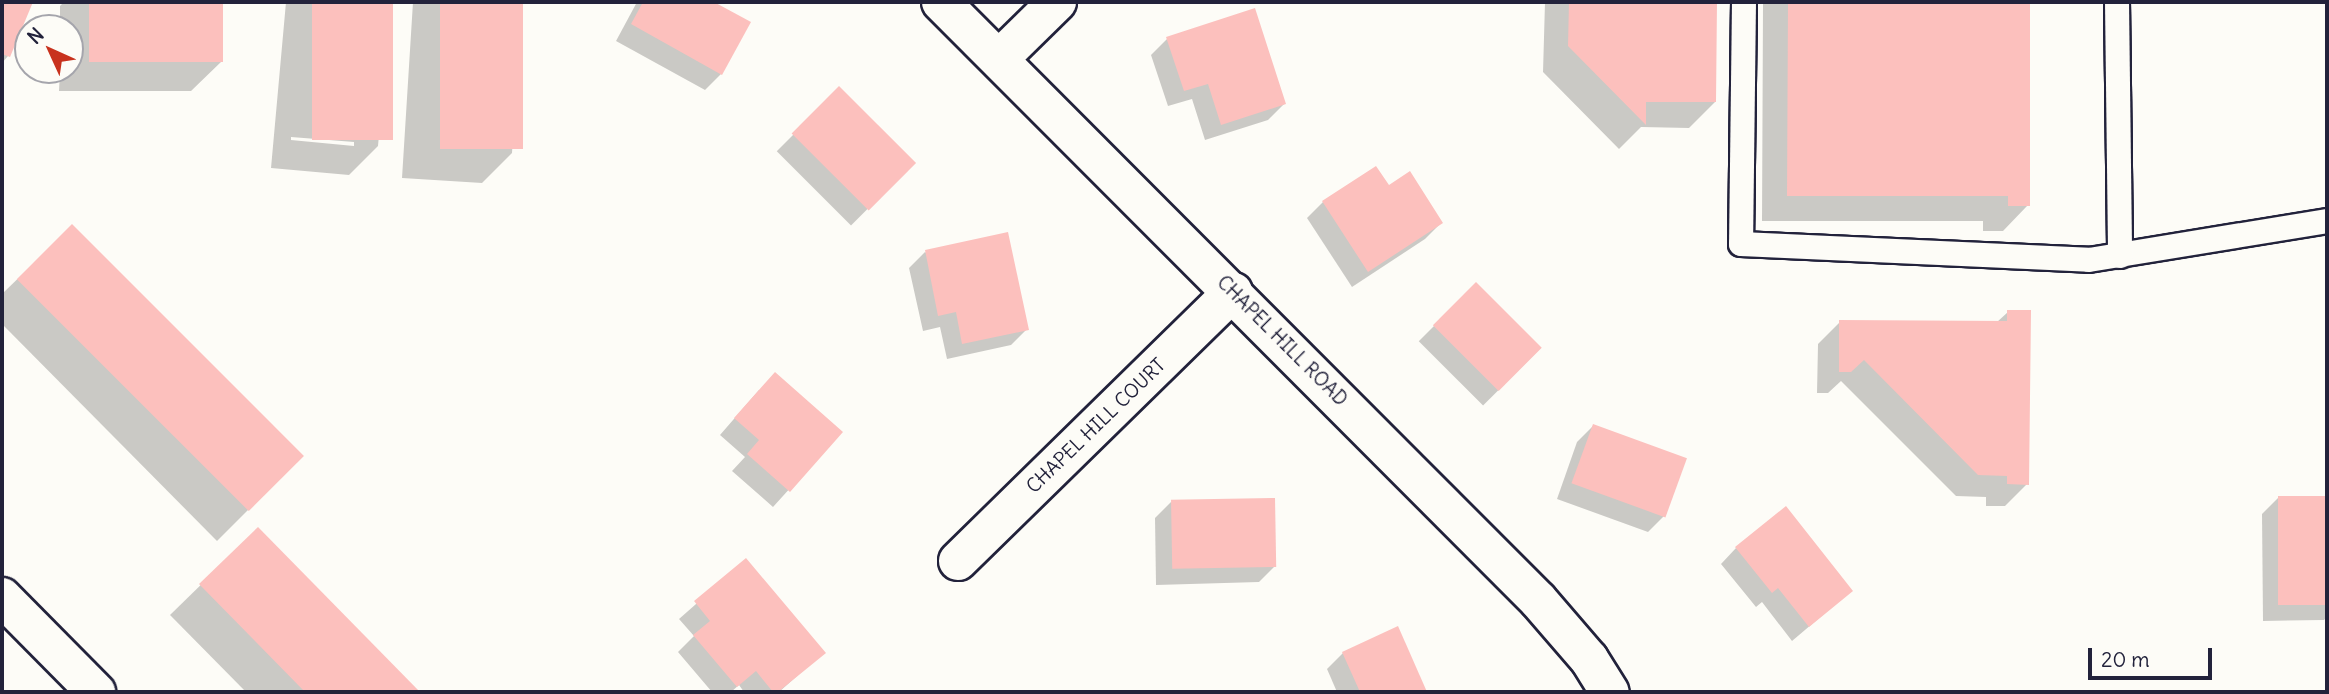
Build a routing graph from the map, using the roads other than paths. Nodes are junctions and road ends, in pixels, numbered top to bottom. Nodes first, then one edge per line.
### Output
1 (941, 2) edge
2 (1057, 2) edge
3 (1744, 2) edge
4 (2117, 2) edge
5 (1000, 58) junction
6 (2327, 221) edge
7 (2120, 256) junction
8 (1233, 292) junction
9 (958, 561) dead end
10 (2, 597) edge
11 (96, 692) edge
12 (1610, 692) edge

1 - 5 street, CHAPEL HILL ROAD
2 - 5 street
3 - 7 lane
4 - 7 lane
5 - 8 street, CHAPEL HILL ROAD
6 - 7 lane
8 - 9 street, CHAPEL HILL COURT
8 - 12 street, CHAPEL HILL ROAD
10 - 11 street

